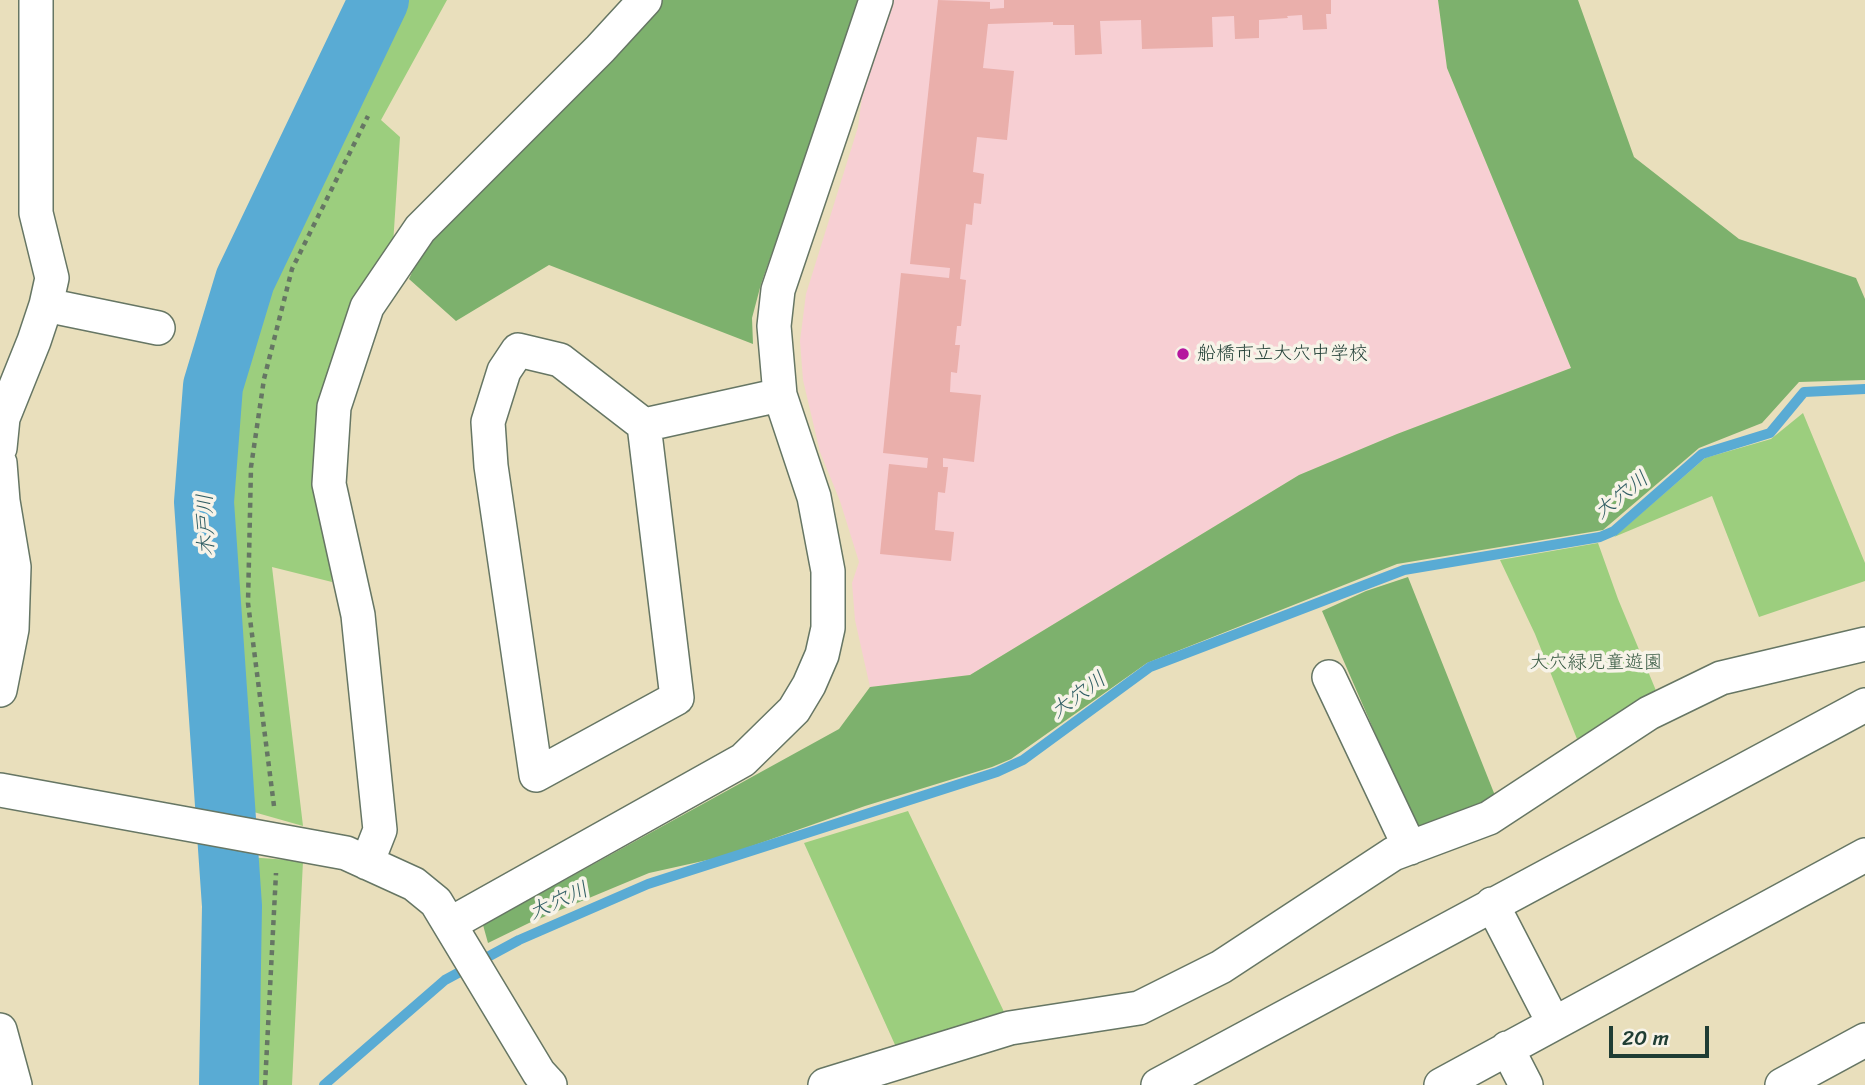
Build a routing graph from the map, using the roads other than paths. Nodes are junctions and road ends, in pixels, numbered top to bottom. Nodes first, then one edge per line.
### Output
1 (36, 0) edge
2 (645, 0) edge
3 (876, 0) edge
4 (46, 305) junction
5 (158, 328) dead end
6 (28, 355) junction
7 (0, 379) edge
8 (780, 395) junction
9 (645, 425) junction
10 (0, 448) edge
11 (0, 463) edge
12 (1853, 646) edge
13 (1865, 673) edge
14 (1329, 677) dead end
15 (0, 690) edge
16 (1865, 705) edge
17 (0, 790) edge
18 (1410, 848) junction
19 (1865, 855) edge
20 (367, 863) junction
21 (1492, 904) junction
22 (450, 924) junction
23 (1553, 1022) junction
24 (0, 1030) edge
25 (1865, 1040) edge
26 (1507, 1048) junction
27 (15, 1085) edge
28 (550, 1085) edge
29 (825, 1085) edge
30 (1158, 1085) edge
31 (1441, 1085) edge
32 (1526, 1085) edge
33 (1782, 1085) edge

1 - 4 street
2 - 20 street
3 - 8 street
4 - 5 street
4 - 6 street
6 - 7 street
6 - 10 street
8 - 9 street
8 - 22 street
9 - 9 street
11 - 15 street
12 - 13 street
12 - 18 street
14 - 18 street
16 - 21 street
17 - 20 street
18 - 29 street
19 - 23 street
20 - 22 street
21 - 23 street
21 - 30 street
22 - 28 street
23 - 26 street
24 - 27 street
25 - 33 street
26 - 31 street
26 - 32 street

